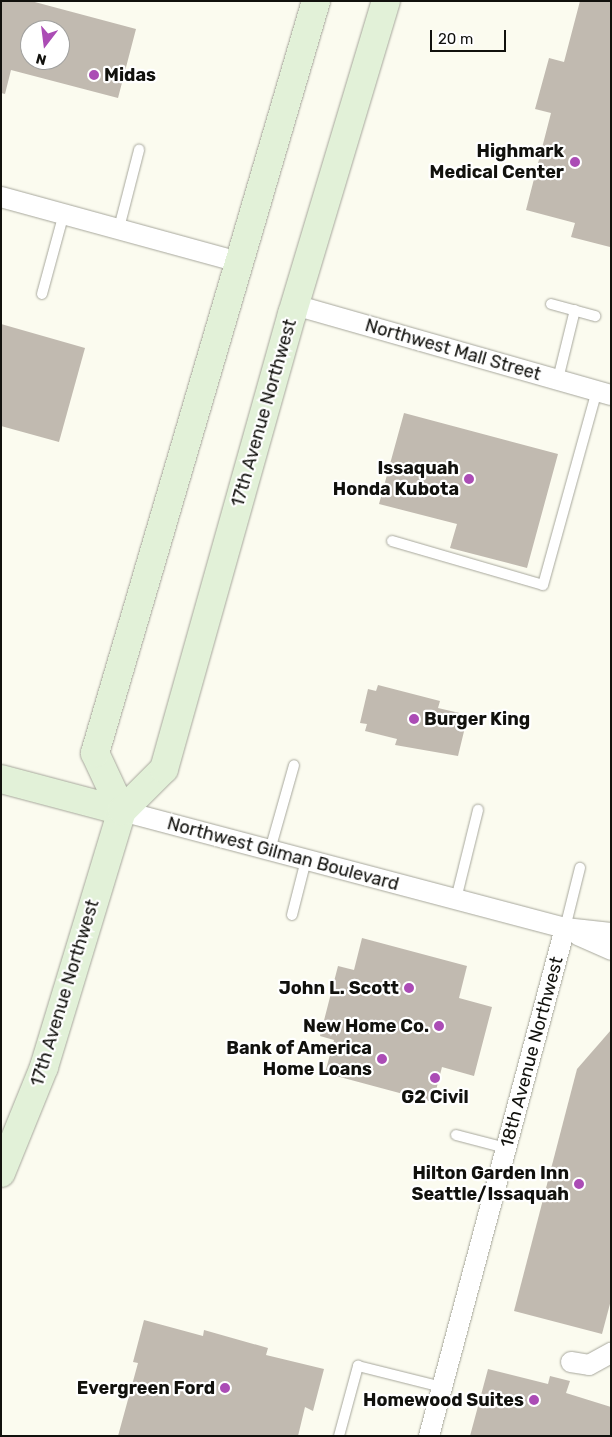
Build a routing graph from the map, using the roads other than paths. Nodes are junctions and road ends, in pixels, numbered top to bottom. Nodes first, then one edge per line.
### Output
1 (316, 1) edge
2 (386, 1) edge
3 (139, 150) dead end
4 (1, 197) edge
5 (64, 213) junction
6 (119, 228) junction
7 (238, 262) junction
8 (42, 294) dead end
9 (551, 304) dead end
10 (294, 305) junction
11 (575, 310) junction
12 (595, 316) dead end
13 (558, 379) junction
14 (604, 392) edge
15 (392, 541) dead end
16 (294, 765) dead end
17 (1, 778) edge
18 (478, 810) dead end
19 (122, 811) junction
20 (270, 850) junction
21 (306, 860) junction
22 (580, 868) dead end
23 (456, 900) junction
24 (292, 916) dead end
25 (565, 928) junction
26 (611, 933) edge
27 (611, 950) edge
28 (456, 1135) dead end
29 (506, 1148) junction
30 (1, 1173) edge
31 (611, 1353) edge
32 (571, 1362) dead end
33 (442, 1387) junction
34 (339, 1436) edge
35 (429, 1436) edge

1 - 7 main road
2 - 10 main road, 17th Avenue Northwest
3 - 6 lane
4 - 5 street
5 - 6 street
5 - 8 lane
6 - 7 street
7 - 19 main road
9 - 11 lane
10 - 13 street, Northwest Mall Street
10 - 19 main road, 17th Avenue Northwest
11 - 12 lane
11 - 13 lane
13 - 14 street, Northwest Mall Street
14 - 15 lane
16 - 20 lane
17 - 19 main road, Northwest Gilman Boulevard
18 - 23 lane
19 - 20 street, Northwest Gilman Boulevard
19 - 30 main road, 17th Avenue Northwest
20 - 21 street, Northwest Gilman Boulevard
21 - 23 street, Northwest Gilman Boulevard
21 - 24 lane
22 - 25 lane
23 - 25 street, Northwest Gilman Boulevard
25 - 26 street, Northwest Gilman Boulevard
25 - 27 street, Northwest Gilman Boulevard
25 - 29 street, 18th Avenue Northwest
28 - 29 lane
29 - 33 street, 18th Avenue Northwest
31 - 32 street
33 - 34 lane
33 - 35 street, 18th Avenue Northwest

